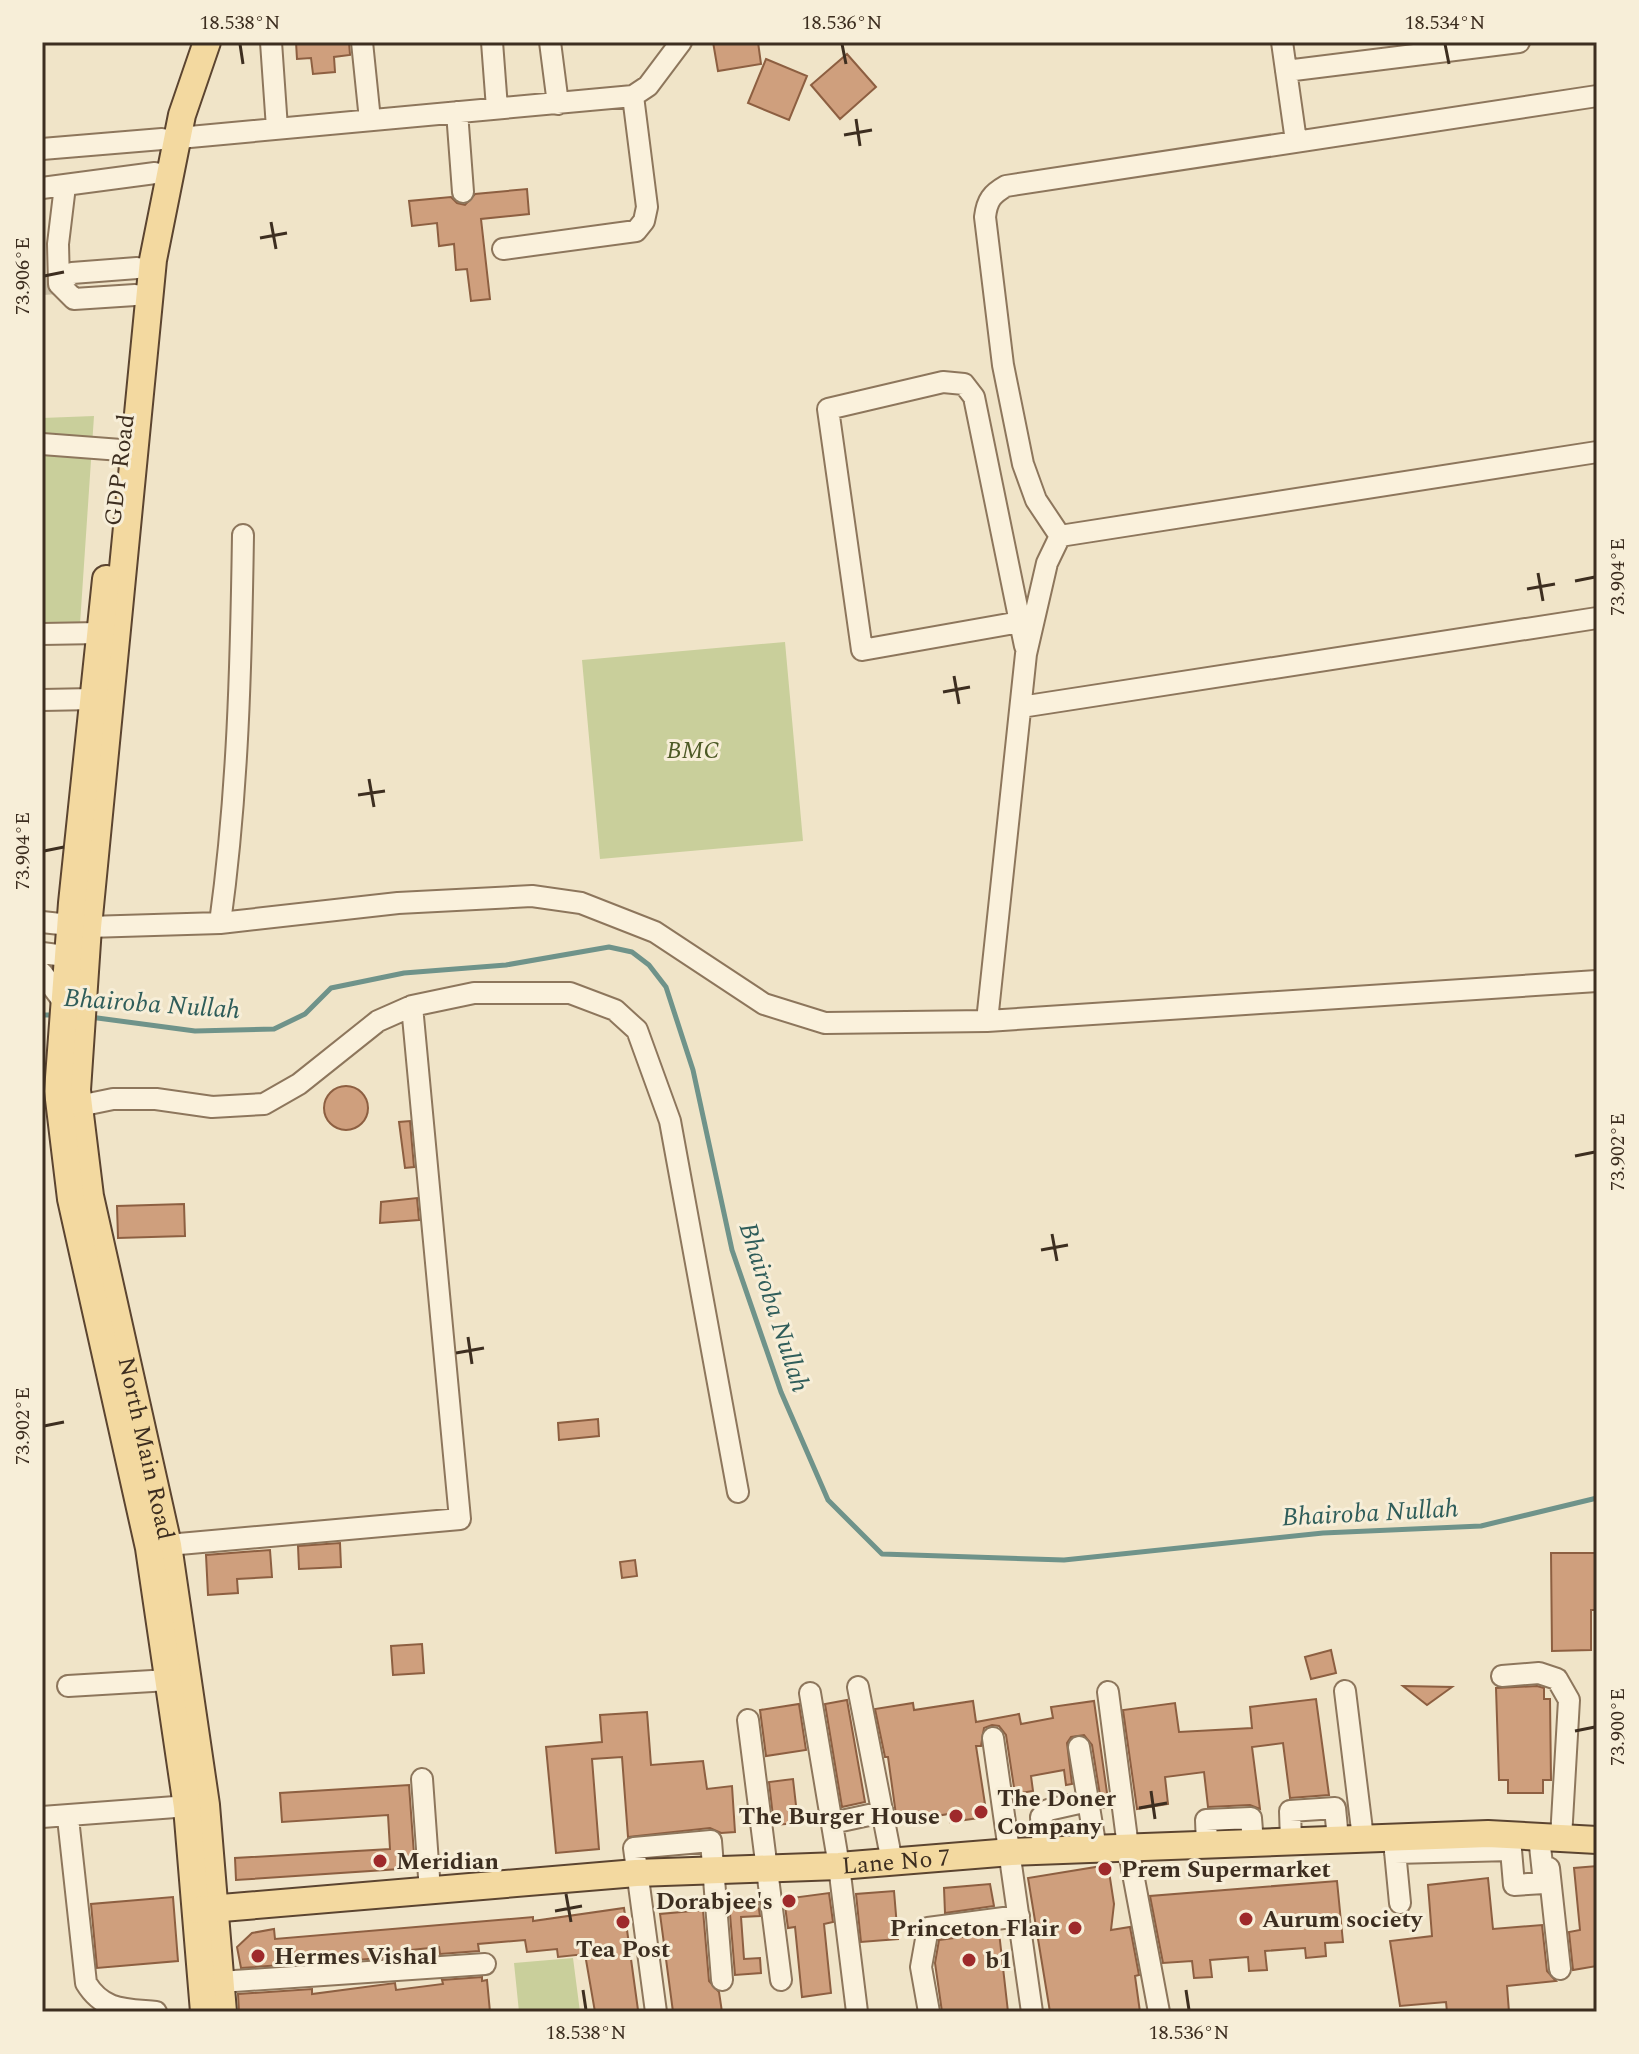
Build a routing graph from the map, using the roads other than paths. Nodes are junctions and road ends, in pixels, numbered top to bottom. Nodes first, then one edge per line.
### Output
1 (189, 42) edge
2 (207, 42) edge
3 (271, 42) edge
4 (362, 42) edge
5 (492, 42) edge
6 (550, 42) edge
7 (681, 42) edge
8 (1282, 42) edge
9 (1519, 42) edge
10 (1286, 71) junction
11 (633, 96) junction
12 (1597, 96) edge
13 (558, 104) junction
14 (497, 108) junction
15 (457, 112) junction
16 (370, 120) junction
17 (277, 128) junction
18 (171, 138) junction
19 (1296, 141) junction
20 (42, 149) edge
21 (155, 173) junction
22 (65, 186) junction
23 (42, 188) edge
24 (463, 192) dead end
25 (503, 249) dead end
26 (137, 268) junction
27 (59, 284) junction
28 (135, 295) junction
29 (42, 444) edge
30 (121, 450) junction
31 (1597, 452) edge
32 (243, 535) dead end
33 (1060, 536) junction
34 (1597, 618) edge
35 (1020, 622) junction
36 (100, 633) junction
37 (42, 634) edge
38 (1026, 654) junction
39 (94, 699) junction
40 (42, 700) edge
41 (1021, 707) junction
42 (77, 918) junction
43 (42, 922) edge
44 (220, 923) junction
45 (65, 956) edge
46 (42, 973) edge
47 (1597, 981) edge
48 (69, 1002) junction
49 (412, 1006) junction
50 (987, 1021) junction
51 (71, 1096) junction
52 (738, 1492) dead end
53 (168, 1545) junction
54 (1502, 1676) dead end
55 (169, 1680) junction
56 (68, 1686) dead end
57 (858, 1687) dead end
58 (1345, 1691) dead end
59 (1108, 1692) dead end
60 (810, 1693) dead end
61 (748, 1720) dead end
62 (993, 1738) dead end
63 (1079, 1747) dead end
64 (422, 1779) dead end
65 (1088, 1801) junction
66 (196, 1806) junction
67 (883, 1812) junction
68 (42, 1817) edge
69 (68, 1818) junction
70 (832, 1823) junction
71 (1548, 1837) junction
72 (1350, 1839) junction
73 (1597, 1840) edge
74 (1394, 1845) junction
75 (1128, 1847) junction
76 (1096, 1849) junction
77 (1043, 1851) junction
78 (1011, 1852) junction
79 (892, 1862) junction
80 (839, 1866) junction
81 (768, 1869) junction
82 (713, 1871) junction
83 (636, 1873) junction
84 (430, 1891) junction
85 (1400, 1903) dead end
86 (204, 1910) junction
87 (1019, 1916) junction
88 (485, 1964) dead end
89 (1560, 1969) dead end
90 (722, 1980) dead end
91 (781, 1980) dead end
92 (220, 1982) junction
93 (156, 2012) edge
94 (204, 2012) edge
95 (223, 2012) edge
96 (656, 2012) edge
97 (857, 2012) edge
98 (929, 2012) edge
99 (1032, 2012) edge
100 (1159, 2012) edge

1 - 18 main road, GDP Road
2 - 18 main road
3 - 17 street
4 - 16 street
5 - 14 street
6 - 13 street
7 - 11 street
8 - 10 street
9 - 10 street
10 - 19 street
11 - 13 street
11 - 25 street
12 - 19 street
13 - 14 street
14 - 15 street
15 - 16 street
15 - 24 street
16 - 17 street
17 - 18 street
18 - 20 street
18 - 21 main road, GDP Road
18 - 42 main road, North Main Road
19 - 33 street
21 - 22 street
21 - 26 main road, GDP Road
22 - 23 street
22 - 27 street
26 - 27 street
26 - 28 main road, GDP Road
27 - 28 street
28 - 30 main road, GDP Road
29 - 30 street
30 - 36 main road, GDP Road
31 - 33 street
32 - 44 street
33 - 38 street
34 - 41 street
35 - 35 street
35 - 38 street
36 - 37 street
36 - 39 main road, GDP Road
38 - 41 street
39 - 40 street
39 - 42 main road, GDP Road
41 - 50 street
42 - 43 street
42 - 44 street
42 - 45 main road, North Main Road
44 - 50 street
45 - 48 main road, North Main Road
46 - 48 street
47 - 50 street
48 - 51 main road, North Main Road
49 - 51 street
49 - 52 street
49 - 53 street
51 - 53 main road, North Main Road
51 - 55 main road, North Main Road
53 - 66 main road, North Main Road
54 - 71 street
55 - 56 street
55 - 66 main road, North Main Road
57 - 67 street
58 - 72 street
59 - 75 street
60 - 70 street
61 - 81 street
62 - 78 street
63 - 65 street
64 - 84 street
65 - 76 street
65 - 77 street
66 - 69 street
66 - 86 main road, North Main Road
67 - 70 street
67 - 79 street
68 - 69 street
69 - 93 street
70 - 80 street
71 - 73 main road, Lane No 7
71 - 74 main road, Lane No 7
71 - 74 street
71 - 89 street
72 - 74 main road, Lane No 7
72 - 75 main road, Lane No 7
74 - 85 street
75 - 76 main road, Lane No 7
75 - 100 street
76 - 77 main road, Lane No 7
77 - 78 main road, Lane No 7
78 - 79 main road, Lane No 7
78 - 87 street
79 - 80 main road, Lane No 7
80 - 81 main road, Lane No 7
80 - 97 street
81 - 82 main road, Lane No 7
81 - 91 street
82 - 83 main road, Lane No 7
82 - 90 street
83 - 84 main road, Lane No 7
83 - 96 street
84 - 86 main road, Lane No 7
86 - 92 main road, North Main Road
86 - 94 main road, North Main Road
87 - 98 street
87 - 99 street
88 - 92 street
92 - 95 main road, North Main Road

